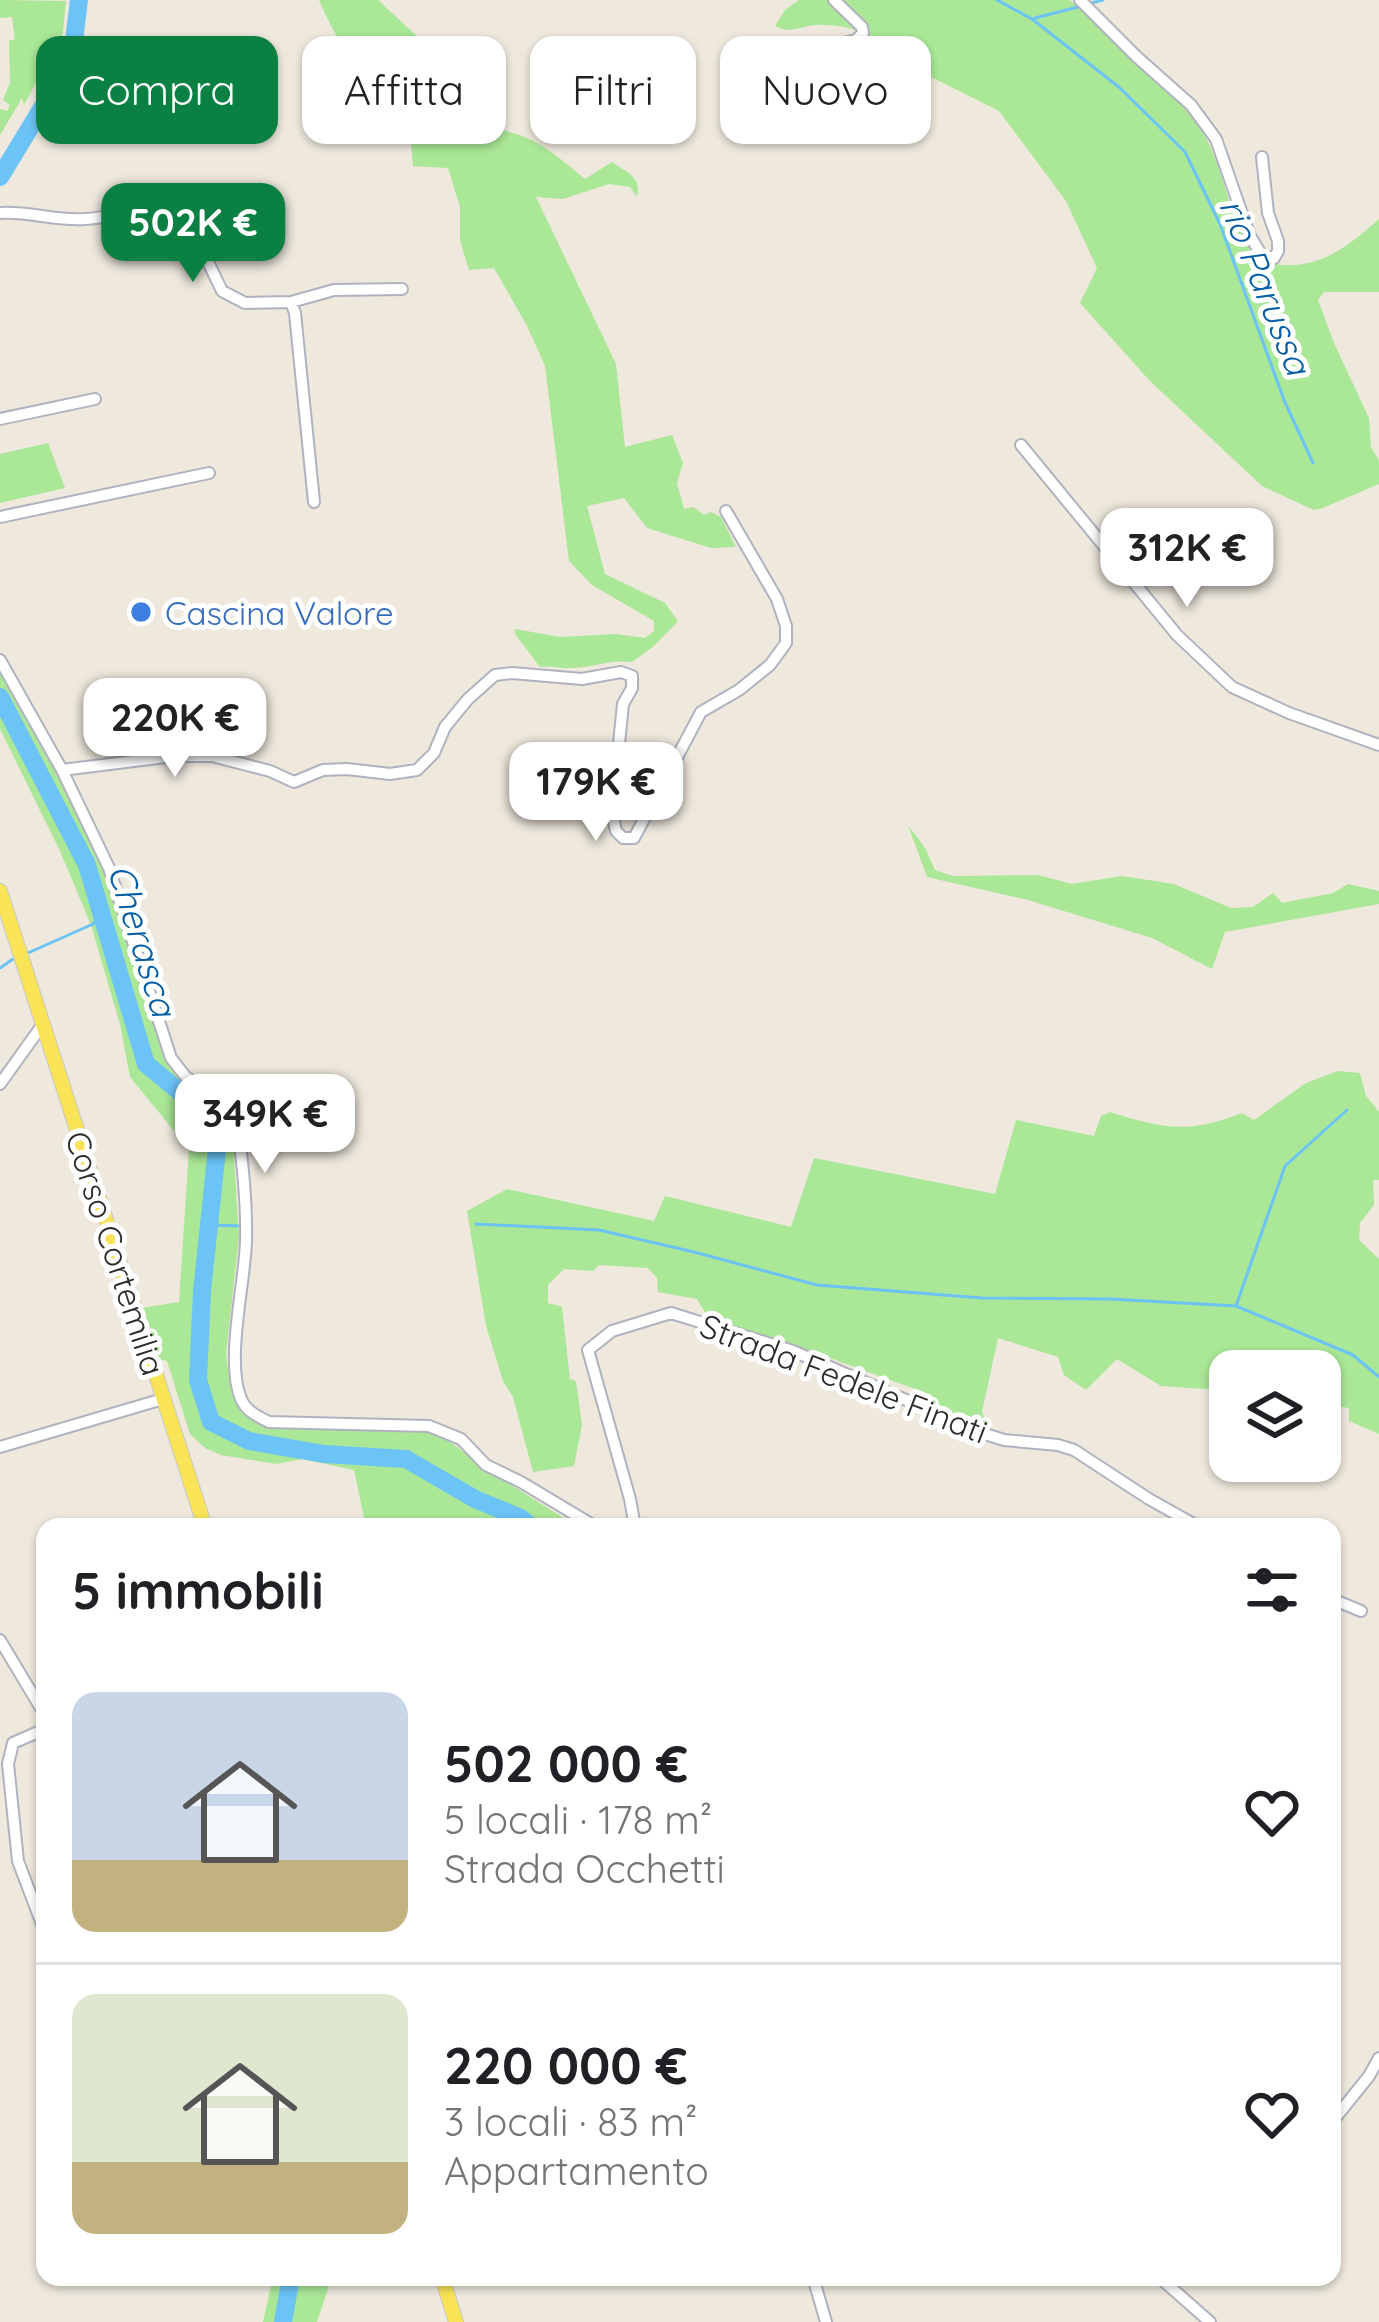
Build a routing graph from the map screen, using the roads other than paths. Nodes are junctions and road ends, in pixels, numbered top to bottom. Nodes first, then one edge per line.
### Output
1 (834, 0) edge
2 (1080, 0) edge
3 (860, 36) edge
4 (1262, 158) dead end
5 (0, 213) edge
6 (402, 289) dead end
7 (290, 302) junction
8 (95, 399) dead end
9 (0, 419) edge
10 (1021, 445) dead end
11 (209, 473) dead end
12 (314, 502) dead end
13 (726, 511) dead end
14 (0, 517) edge
15 (0, 660) edge
16 (1379, 745) edge
17 (62, 770) junction
18 (0, 891) edge
19 (6, 936) edge
20 (43, 1024) junction
21 (0, 1084) edge
22 (163, 1399) junction
23 (0, 1448) edge
24 (202, 1518) edge
25 (581, 1518) edge
26 (633, 1518) edge
27 (1183, 1518) edge
28 (1341, 1603) edge
29 (1361, 1611) dead end
30 (0, 1640) edge
31 (36, 1700) edge
32 (36, 1733) edge
33 (36, 1908) edge
34 (1379, 2057) edge
35 (1341, 2111) edge
36 (445, 2286) edge
37 (816, 2286) edge
38 (1169, 2286) edge
39 (456, 2322) edge
40 (826, 2322) edge
41 (1210, 2322) edge

1 - 3 street
2 - 4 street
5 - 7 street
6 - 7 street
7 - 12 street
8 - 9 street
10 - 16 street
11 - 14 street
13 - 17 street
15 - 17 street
17 - 25 street
18 - 19 main road
19 - 20 main road, Corso Cortemilia
20 - 21 street
20 - 22 main road, Corso Cortemilia
22 - 23 street
22 - 24 main road, Corso Cortemilia
26 - 27 street, Strada Fedele Finati
28 - 29 street
30 - 31 street
32 - 33 street
34 - 35 street
36 - 39 main road
37 - 40 street
38 - 41 street

